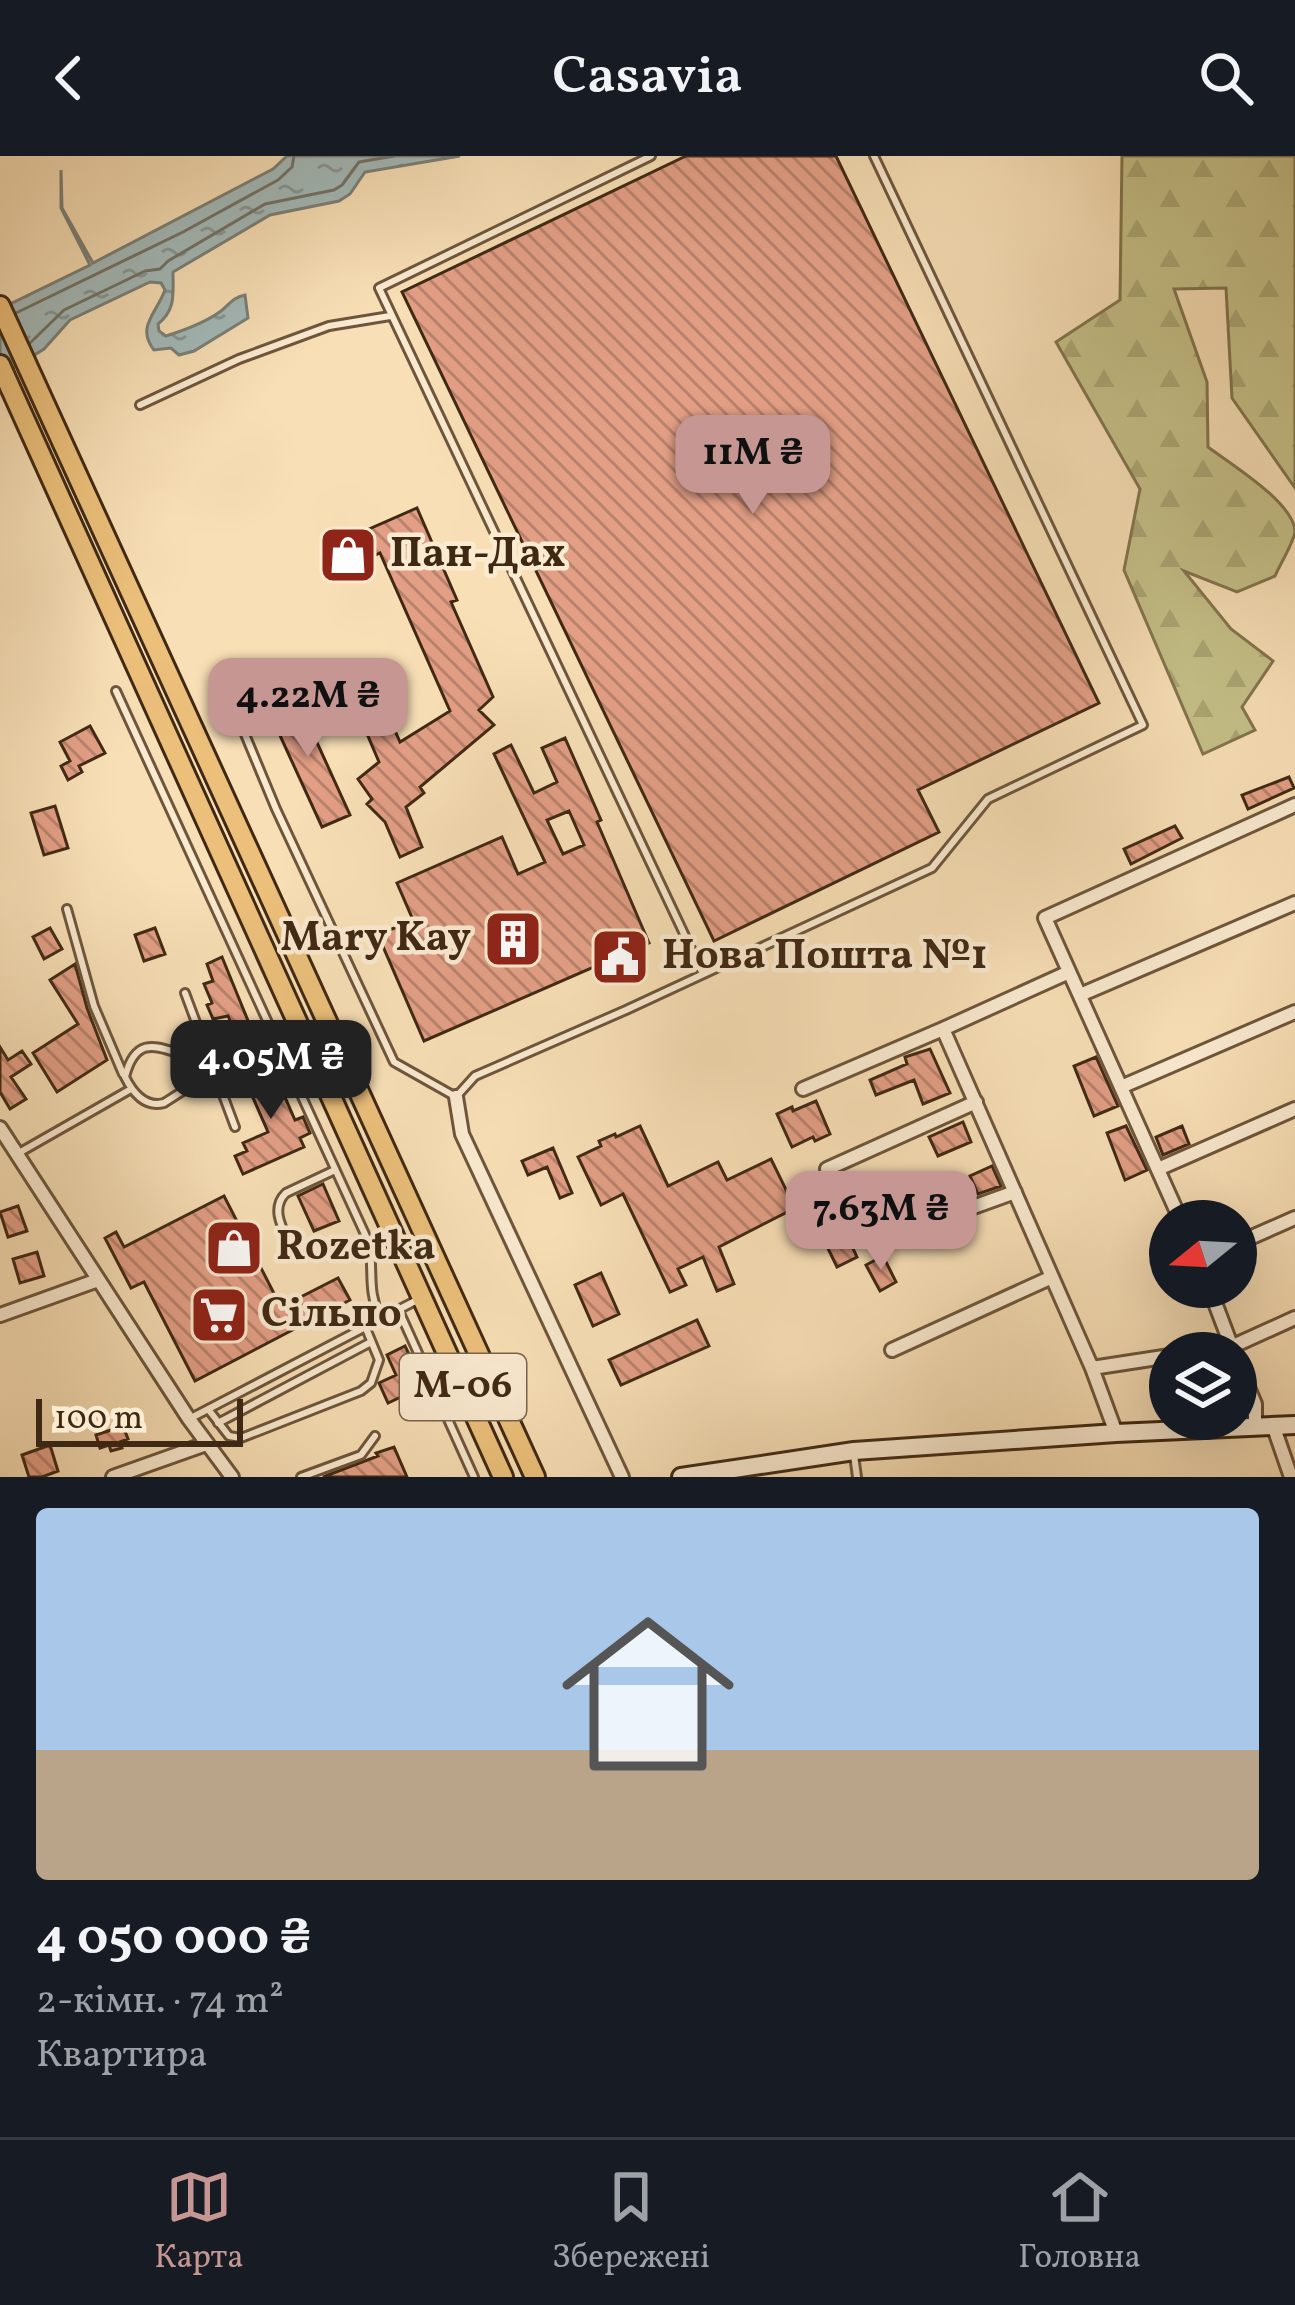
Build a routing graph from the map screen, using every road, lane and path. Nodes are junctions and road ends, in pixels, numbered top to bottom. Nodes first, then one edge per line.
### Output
1 (651, 156) edge
2 (874, 156) edge
3 (0, 306) edge
4 (392, 316) junction
5 (0, 365) edge
6 (140, 405) dead end
7 (116, 691) dead end
8 (238, 715) dead end
9 (1295, 805) edge
10 (1295, 903) edge
11 (67, 909) dead end
12 (1069, 972) junction
13 (704, 974) junction
14 (184, 993) dead end
15 (1080, 995) junction
16 (1295, 1012) edge
17 (943, 1029) junction
18 (254, 1046) dead end
19 (209, 1059) junction
20 (214, 1071) junction
21 (124, 1077) junction
22 (1121, 1087) junction
23 (131, 1089) junction
24 (803, 1089) dead end
25 (456, 1097) junction
26 (976, 1102) junction
27 (1295, 1109) edge
28 (235, 1127) dead end
29 (0, 1128) edge
30 (17, 1154) junction
31 (827, 1169) dead end
32 (1158, 1169) junction
33 (335, 1170) junction
34 (1016, 1192) junction
35 (1172, 1200) edge
36 (1295, 1219) edge
37 (901, 1233) dead end
38 (1257, 1235) edge
39 (294, 1254) dead end
40 (1052, 1276) junction
41 (98, 1280) junction
42 (422, 1298) junction
43 (398, 1310) junction
44 (0, 1315) edge
45 (380, 1318) junction
46 (1295, 1318) edge
47 (365, 1326) junction
48 (1257, 1340) edge
49 (371, 1342) junction
50 (892, 1350) dead end
51 (1149, 1359) edge
52 (1091, 1368) junction
53 (208, 1408) junction
54 (1257, 1409) edge
55 (189, 1419) junction
56 (218, 1423) junction
57 (1295, 1425) edge
58 (1264, 1426) junction
59 (1116, 1433) junction
60 (375, 1436) dead end
61 (206, 1444) junction
62 (854, 1451) junction
63 (113, 1477) edge
64 (232, 1477) edge
65 (301, 1477) edge
66 (474, 1477) edge
67 (503, 1477) edge
68 (535, 1477) edge
69 (622, 1477) edge
70 (681, 1477) edge
71 (857, 1477) edge
72 (1291, 1477) edge

1 - 4 lane
2 - 13 lane
3 - 68 highway, М-06
4 - 6 lane
4 - 13 lane
5 - 42 highway, М-06
7 - 33 lane
8 - 25 lane
9 - 12 street
10 - 15 street
11 - 21 lane
12 - 15 street
12 - 17 street
13 - 25 lane
14 - 19 lane
15 - 22 street
16 - 22 street
17 - 24 street
17 - 26 street
18 - 19 lane
19 - 20 lane
19 - 21 lane
20 - 23 lane
20 - 28 lane
21 - 23 lane
22 - 32 street
23 - 30 lane
25 - 69 street
26 - 31 street
26 - 34 street
27 - 32 street
29 - 30 street
30 - 41 street
32 - 35 street
33 - 39 lane
33 - 45 lane
34 - 37 street
34 - 40 street
36 - 38 street
40 - 50 street
40 - 52 street
41 - 44 street
41 - 55 street
42 - 43 lane
42 - 67 highway, М-06
43 - 45 lane
43 - 66 lane
45 - 47 lane
46 - 48 street
47 - 49 lane
47 - 53 lane
49 - 56 lane
49 - 56 lane
51 - 52 street
52 - 59 street
53 - 55 lane
53 - 56 lane
54 - 58 street
55 - 61 street
57 - 58 main road
58 - 59 main road
58 - 72 street
59 - 62 main road
60 - 65 lane
61 - 63 street
61 - 64 street
62 - 70 main road
62 - 71 lane

